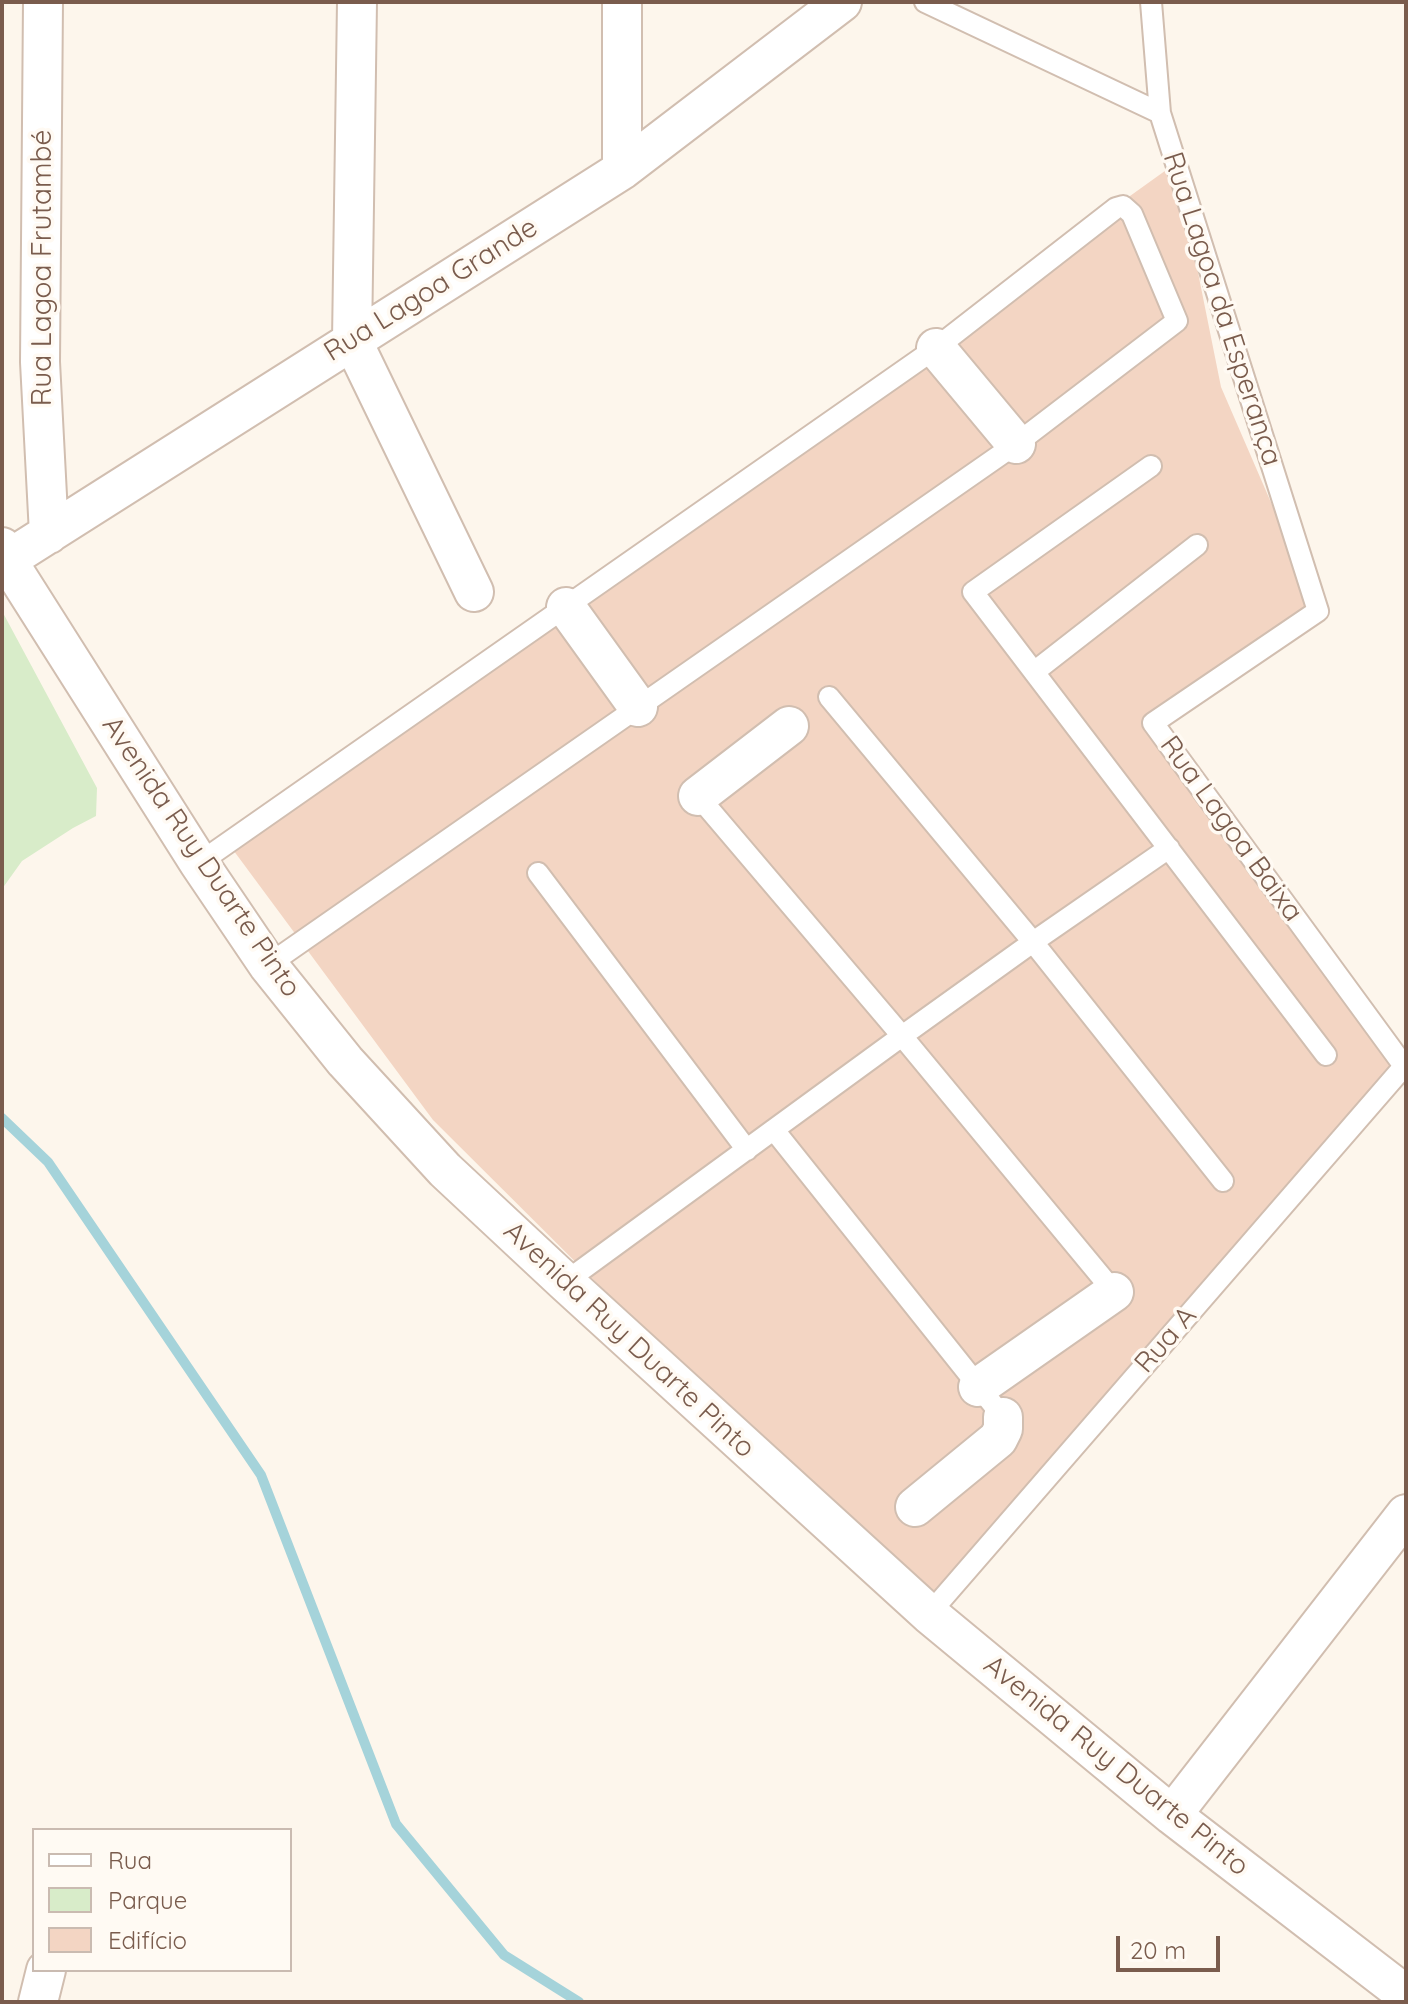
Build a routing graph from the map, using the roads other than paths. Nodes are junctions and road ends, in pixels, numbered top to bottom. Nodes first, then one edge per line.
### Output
1 (43, 2) edge
2 (357, 2) edge
3 (622, 2) edge
4 (842, 2) edge
5 (925, 2) edge
6 (1151, 2) edge
7 (1160, 113) junction
8 (622, 170) junction
9 (352, 340) junction
10 (936, 348) junction
11 (1016, 444) junction
12 (1151, 466) dead end
13 (49, 534) junction
14 (1197, 545) dead end
15 (4, 553) edge
16 (474, 592) dead end
17 (566, 607) junction
18 (1318, 611) joint
19 (1034, 672) junction
20 (829, 697) dead end
21 (638, 707) junction
22 (789, 726) dead end
23 (698, 796) joint
24 (1169, 848) junction
25 (199, 863) junction
26 (538, 873) dead end
27 (1033, 942) junction
28 (268, 965) junction
29 (902, 1036) junction
30 (1326, 1055) dead end
31 (1405, 1065) edge
32 (774, 1130) junction
33 (747, 1150) junction
34 (1223, 1181) dead end
35 (565, 1282) junction
36 (1114, 1292) joint
37 (978, 1387) junction
38 (1003, 1417) joint
39 (915, 1507) dead end
40 (1406, 1514) edge
41 (929, 1614) junction
42 (1172, 1815) junction
43 (46, 1972) edge
44 (1406, 1995) edge
45 (38, 2002) edge

1 - 13 street, Rua Lagoa Frutambé
2 - 9 street
3 - 8 street
4 - 8 street, Rua Lagoa Grande
5 - 7 lane
6 - 7 lane, Rua Lagoa da Esperança
7 - 18 lane, Rua Lagoa da Esperança
8 - 9 street, Rua Lagoa Grande
9 - 13 street, Rua Lagoa Grande
9 - 16 street
10 - 11 street
10 - 11 lane
10 - 17 lane
11 - 21 lane
12 - 19 lane
13 - 15 street, Rua Lagoa Grande
14 - 19 lane
15 - 25 street, Avenida Ruy Duarte Pinto
17 - 21 street
17 - 25 lane
18 - 31 lane, Rua Lagoa Baixa
19 - 24 lane
20 - 27 lane
21 - 28 lane
22 - 23 street
23 - 29 lane
24 - 27 lane
24 - 30 lane
25 - 28 street, Avenida Ruy Duarte Pinto
26 - 33 lane
27 - 29 lane
27 - 34 lane
28 - 35 street, Avenida Ruy Duarte Pinto
29 - 32 lane
29 - 36 lane
31 - 41 lane, Rua A
32 - 33 lane
32 - 37 lane
33 - 35 lane
35 - 41 street, Avenida Ruy Duarte Pinto
36 - 37 street
37 - 38 lane
38 - 39 street
40 - 42 street
41 - 42 street, Avenida Ruy Duarte Pinto
42 - 44 street, Avenida Ruy Duarte Pinto
43 - 45 street

